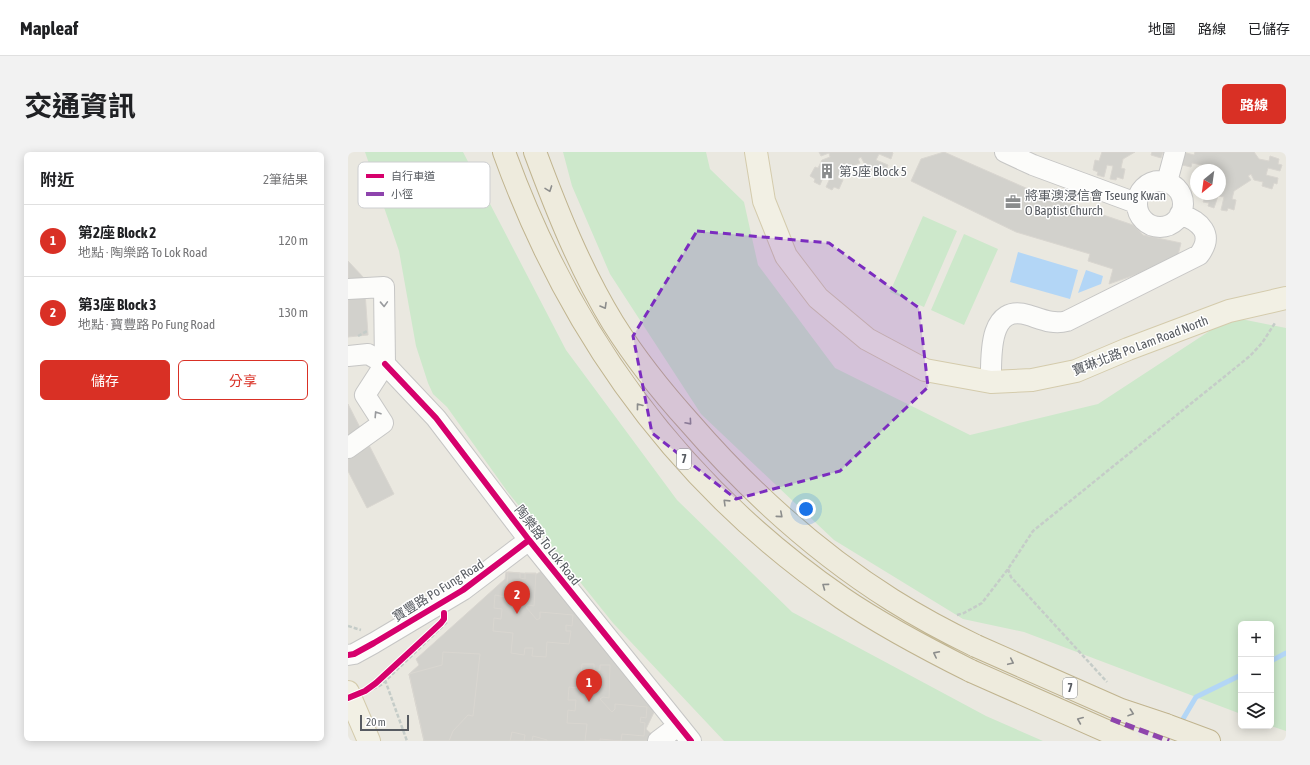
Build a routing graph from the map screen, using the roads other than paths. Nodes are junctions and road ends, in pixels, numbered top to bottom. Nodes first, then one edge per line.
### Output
1 (504, 152) edge
2 (535, 152) edge
3 (756, 152) edge
4 (1005, 152) edge
5 (1175, 152) edge
6 (1036, 158) edge
7 (1167, 182) junction
8 (1136, 203) junction
9 (1180, 214) junction
10 (348, 289) edge
11 (1286, 298) edge
12 (348, 356) edge
13 (385, 364) junction
14 (991, 382) junction
15 (348, 448) edge
16 (529, 540) junction
17 (350, 657) edge
18 (357, 691) edge
19 (678, 726) junction
20 (369, 741) edge
21 (658, 741) edge
22 (691, 741) edge
23 (1129, 741) edge
24 (1209, 741) edge

23 -> 1 highway, 7, bridge
2 -> 24 highway, 7, bridge
3 - 14 main road, 寶琳北路 Po Lam Road North
4 - 6 street
5 - 7 street
6 - 8 street
7 - 8 street
7 - 9 street
8 - 9 street
9 - 14 street
10 -> 13 street
11 - 14 main road, 寶琳北路 Po Lam Road North
12 - 13 street, 陶樂路 To Lok Road
15 -> 13 street
13 - 16 street, 陶樂路 To Lok Road
16 - 17 street, 寶豐路 Po Fung Road
16 - 19 street, 陶樂路 To Lok Road
18 - 20 main road
19 - 21 street
19 - 22 street, 陶樂路 To Lok Road

